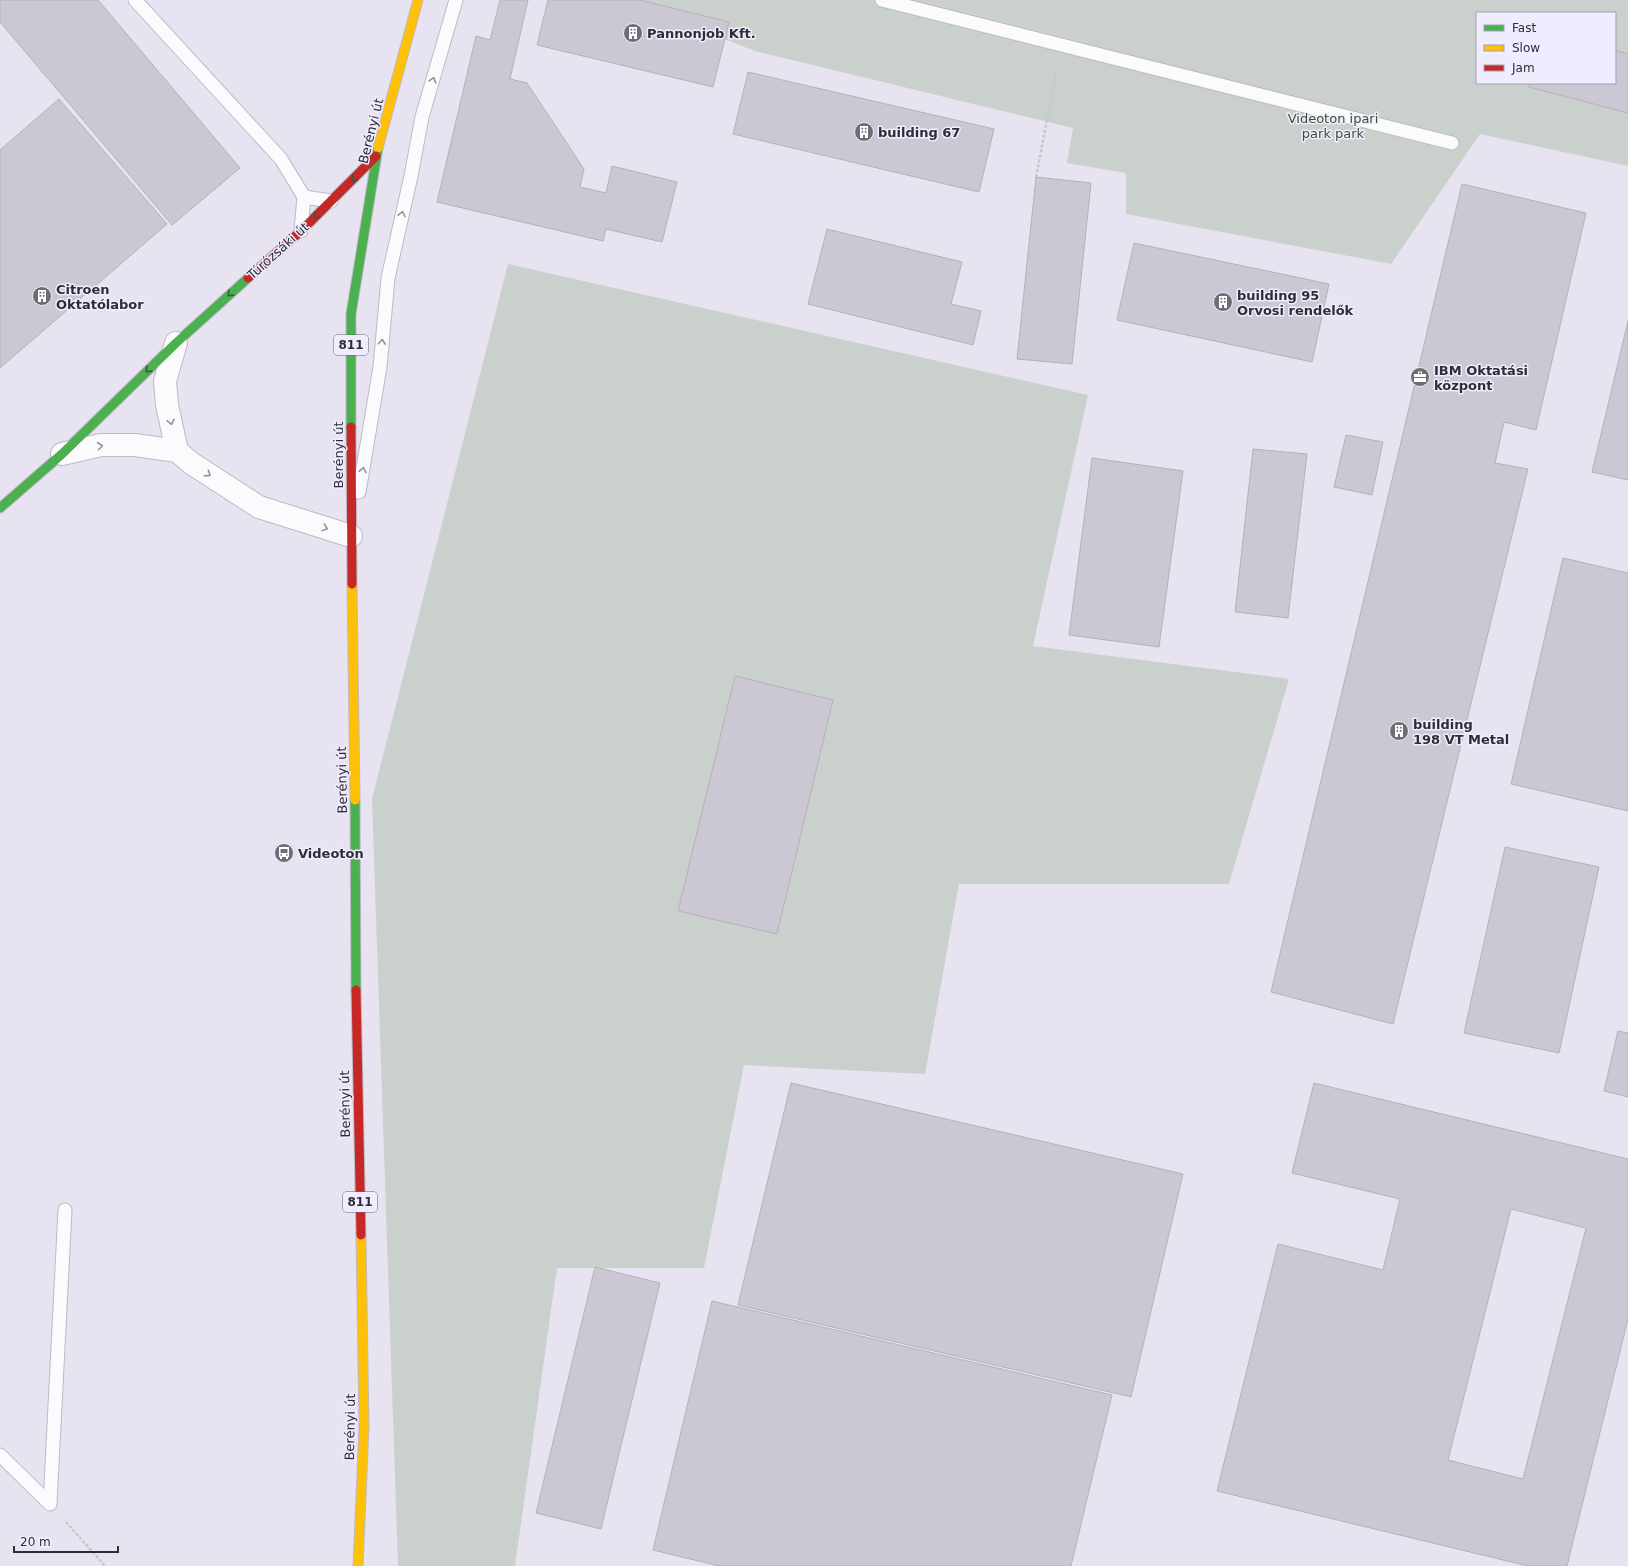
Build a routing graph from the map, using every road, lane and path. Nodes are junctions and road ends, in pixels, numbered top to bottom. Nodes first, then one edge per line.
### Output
1 (135, 0) edge
2 (418, 0) edge
3 (456, 0) edge
4 (882, 0) edge
5 (1061, 45) junction
6 (1452, 143) dead end
7 (376, 156) junction
8 (1036, 177) dead end
9 (304, 197) junction
10 (331, 201) junction
11 (301, 231) junction
12 (176, 343) junction
13 (177, 451) junction
14 (62, 454) junction
15 (0, 508) edge
16 (351, 536) junction
17 (65, 1210) dead end
18 (0, 1455) edge
19 (50, 1504) junction
20 (105, 1566) edge
21 (358, 1566) edge

1 - 9 lane
2 - 7 main road, Berényi út / 811
16 -> 3 lane
4 - 5 lane
5 - 6 lane
5 - 8 path
7 -> 10 main road, Túrózsáki út
7 - 16 main road, Berényi út / 811
9 - 10 lane
9 - 11 lane
10 -> 11 main road, Túrózsáki út
11 -> 12 main road, Túrózsáki út
12 -> 13 street
12 -> 14 main road, Túrózsáki út
14 -> 13 street, Túrózsáki út
13 -> 16 street
14 - 15 main road, Túrózsáki út
16 - 21 main road, Berényi út / 811
17 - 19 lane
18 - 19 lane
19 - 20 path

